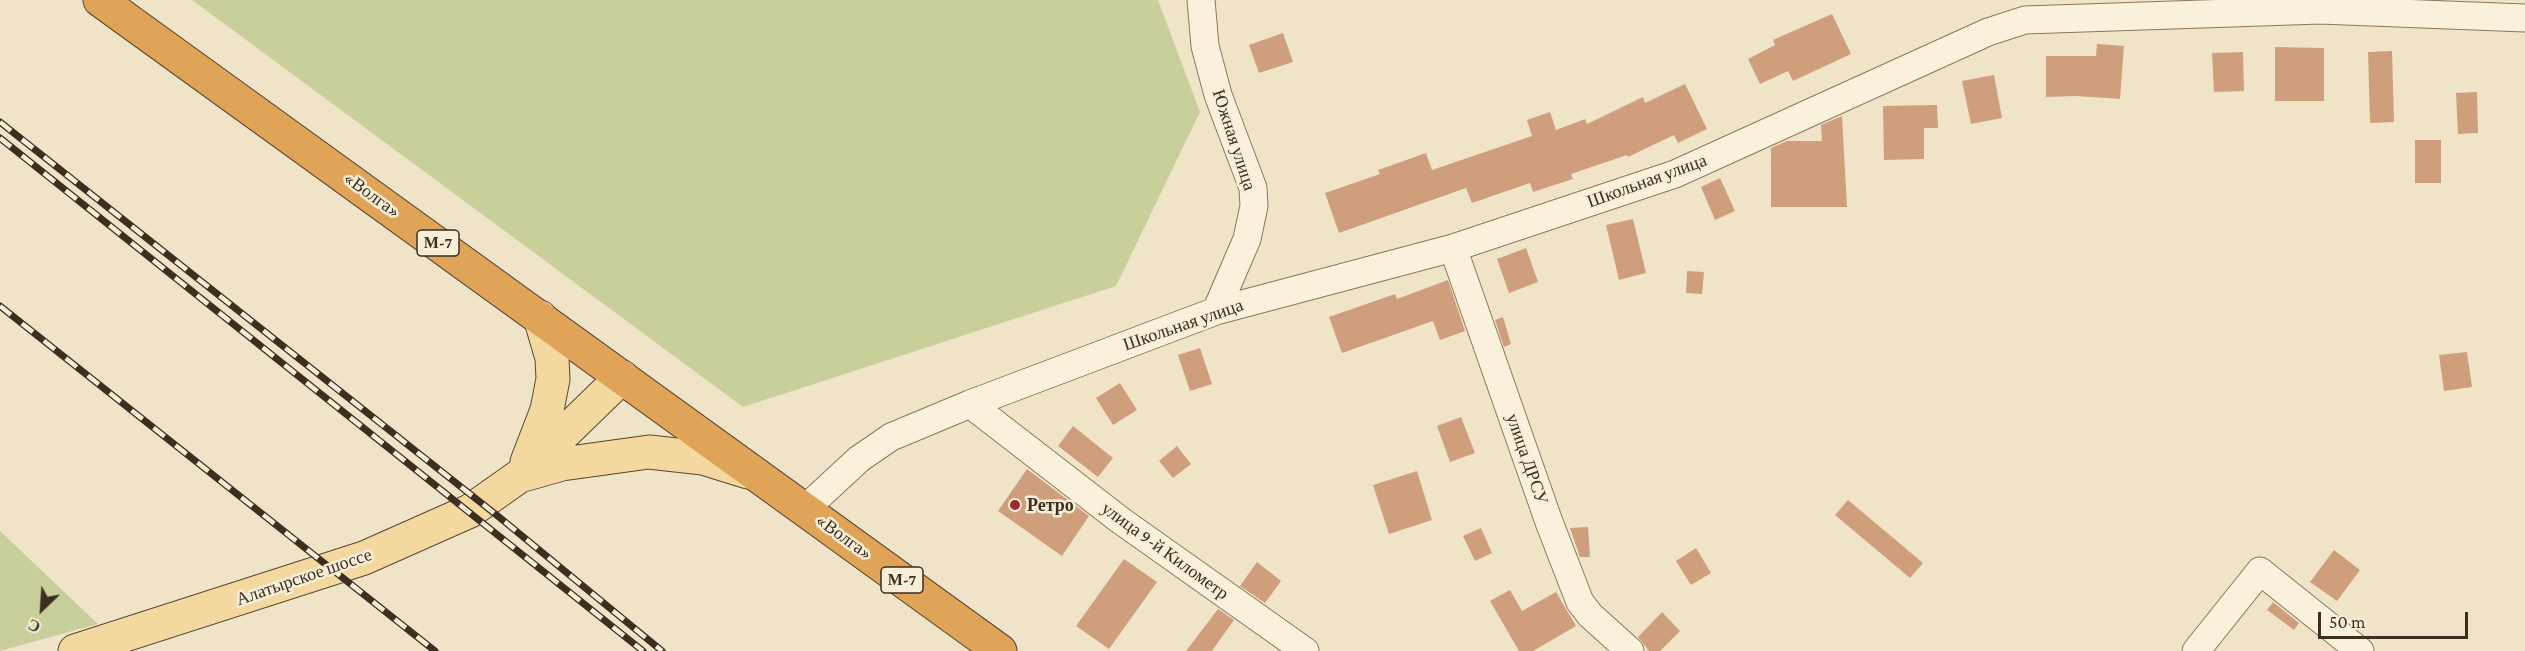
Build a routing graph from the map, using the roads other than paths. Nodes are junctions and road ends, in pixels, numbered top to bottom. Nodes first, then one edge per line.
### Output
1 (100, 0) edge
2 (1201, 0) edge
3 (2525, 18) edge
4 (1453, 248) junction
5 (1216, 311) junction
6 (540, 318) junction
7 (622, 377) junction
8 (970, 404) junction
9 (521, 475) junction
10 (760, 477) junction
11 (805, 509) junction
12 (1620, 649) edge
13 (75, 651) edge
14 (1000, 651) edge
15 (1305, 651) edge
16 (2196, 651) edge
17 (2360, 651) edge

1 - 6 highway, «Волга» / М-7
2 - 5 street, Южная улица
3 - 4 street, Школьная улица
4 - 5 street, Школьная улица
4 - 12 street, улица ДРСУ
5 - 8 street, Школьная улица
6 - 7 highway, «Волга» / М-7
6 - 9 main road
7 - 9 main road
7 - 10 highway, «Волга» / М-7
8 - 11 street, Школьная улица
8 - 15 street, улица 9-й Километр
9 - 10 main road
9 - 13 main road, Алатырское шоссе
10 - 11 highway, М-7
11 - 14 highway, «Волга» / М-7
16 - 17 street

